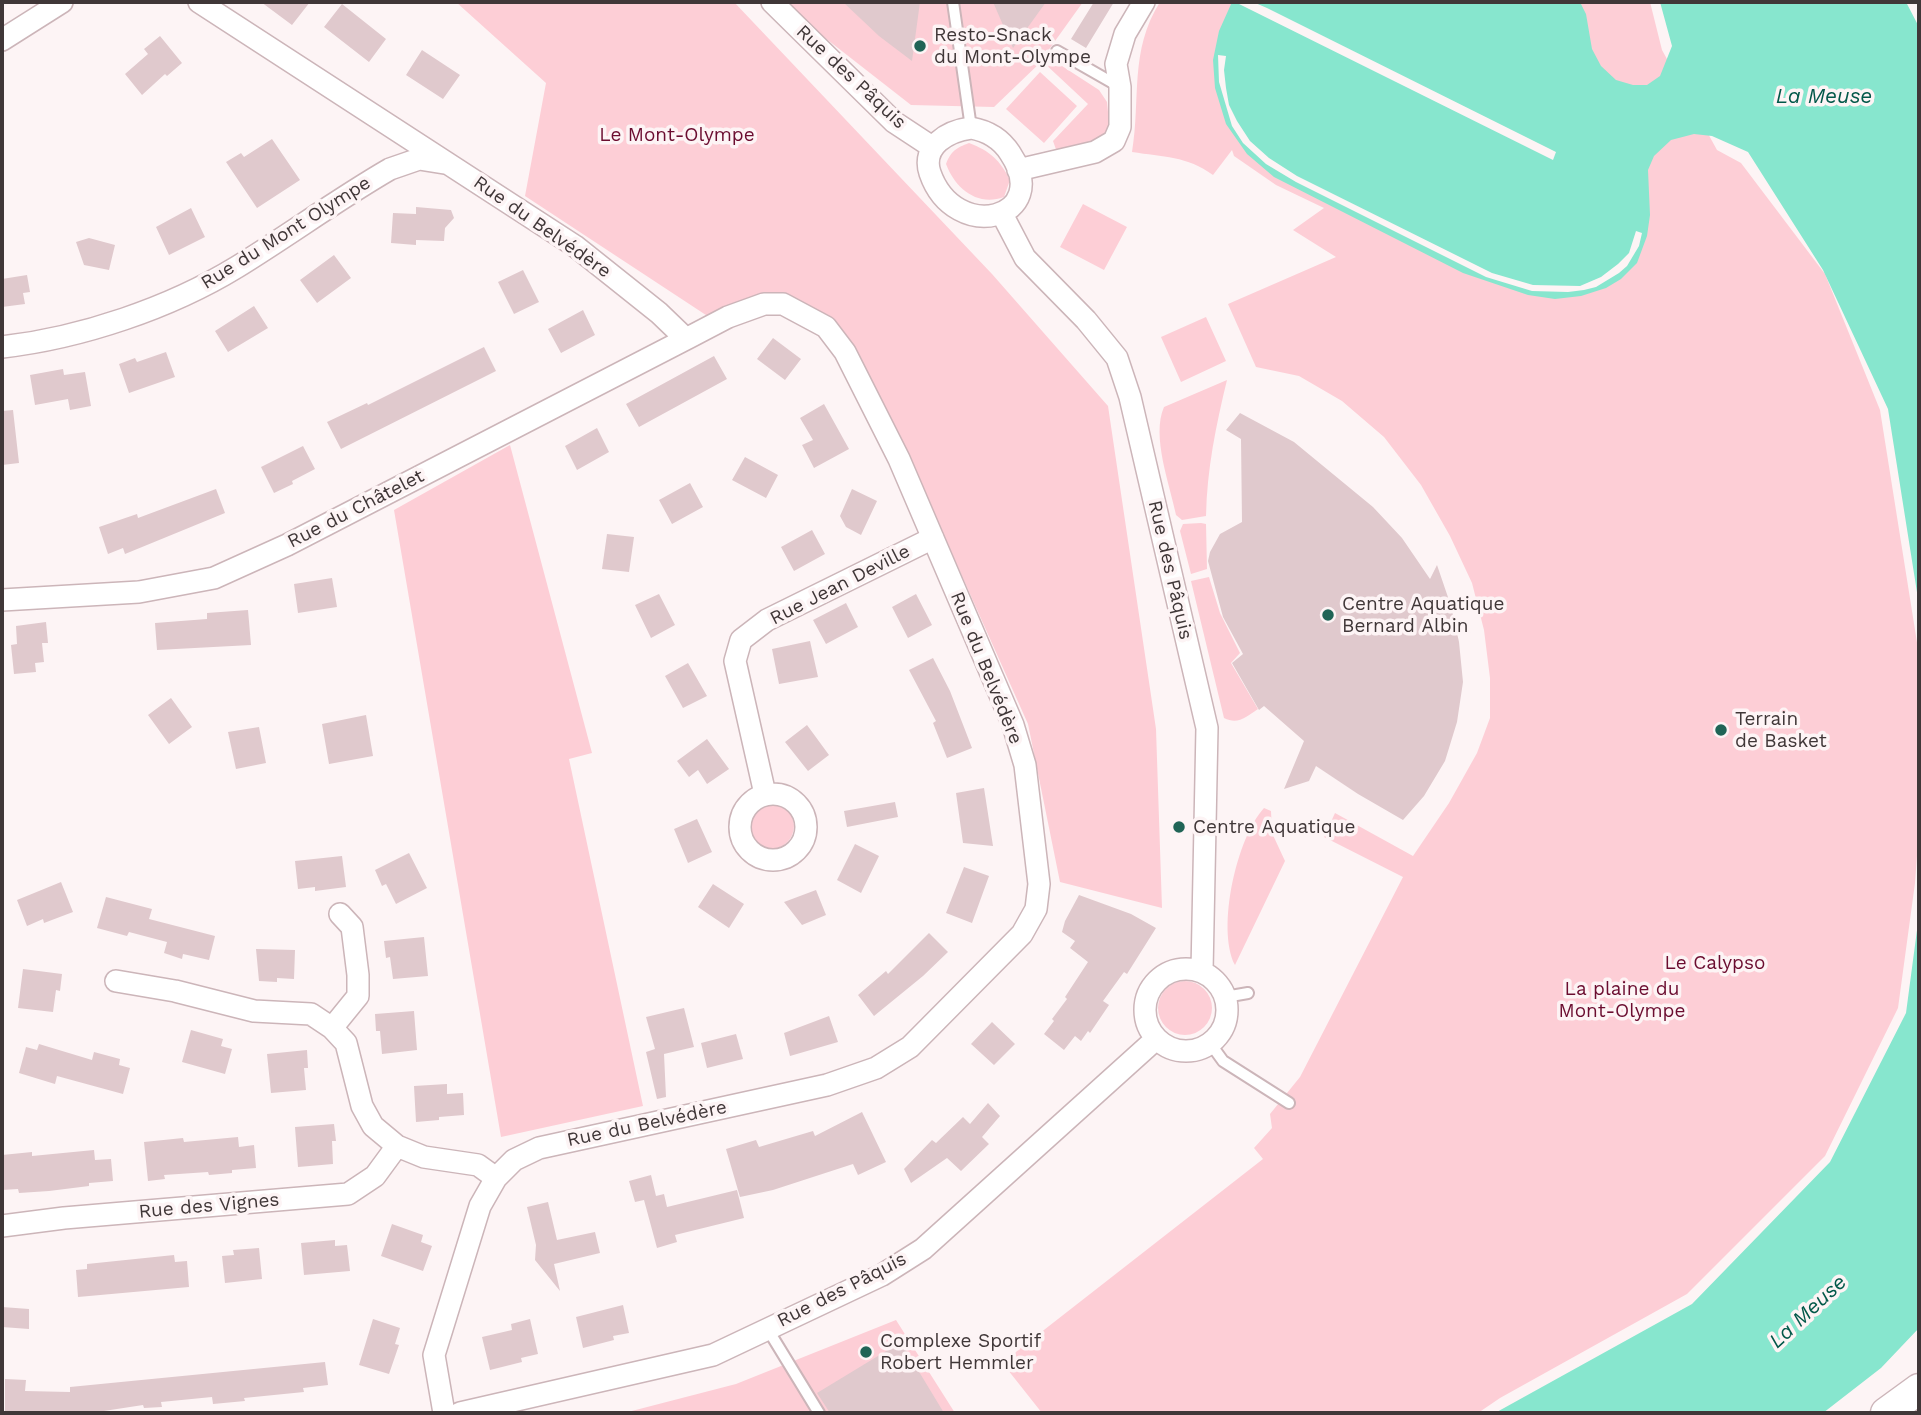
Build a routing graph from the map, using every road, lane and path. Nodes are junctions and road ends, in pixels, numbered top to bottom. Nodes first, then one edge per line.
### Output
1 (62, 2) edge
2 (199, 2) edge
3 (772, 2) edge
4 (953, 2) edge
5 (1137, 5) edge
6 (2, 40) edge
7 (1057, 51) dead end
8 (1120, 87) junction
9 (971, 128) junction
10 (932, 147) junction
11 (449, 164) junction
12 (1018, 170) junction
13 (1002, 214) junction
14 (686, 339) junction
15 (2, 347) edge
16 (933, 538) junction
17 (2, 600) edge
18 (765, 794) dead end
19 (340, 914) dead end
20 (1202, 971) junction
21 (116, 981) dead end
22 (1248, 993) dead end
23 (1225, 997) junction
24 (332, 1028) junction
25 (1156, 1039) junction
26 (1210, 1043) junction
27 (1289, 1103) dead end
28 (397, 1146) junction
29 (496, 1178) junction
30 (2, 1226) edge
31 (767, 1328) junction
32 (1919, 1389) edge
33 (444, 1413) edge
34 (460, 1413) edge
35 (819, 1413) edge
36 (1886, 1413) edge

1 - 6 street
2 - 11 street, Rue du Belvédère
3 - 10 street, Rue des Pâquis
4 - 9 lane
5 - 8 street
7 - 8 lane
8 - 12 street
9 - 10 street
9 - 12 street
10 - 13 street
11 - 14 street, Rue du Belvédère
11 - 15 street, Rue du Mont Olympe
12 - 13 street
13 - 20 street, Rue des Pâquis
14 - 16 street, Rue du Belvédère
14 - 17 street, Rue du Châtelet
16 - 18 street, Rue Jean Deville
16 - 29 street, Rue du Belvédère
19 - 24 street
20 - 23 street
20 - 25 street
21 - 24 street
22 - 23 lane
23 - 26 street
24 - 28 street
25 - 26 street
25 - 31 street, Rue des Pâquis
26 - 27 lane
28 - 29 street
28 - 30 street, Rue des Vignes
29 - 33 street, Rue du Belvédère
31 - 34 street, Rue des Pâquis
31 - 35 lane
32 - 36 street

